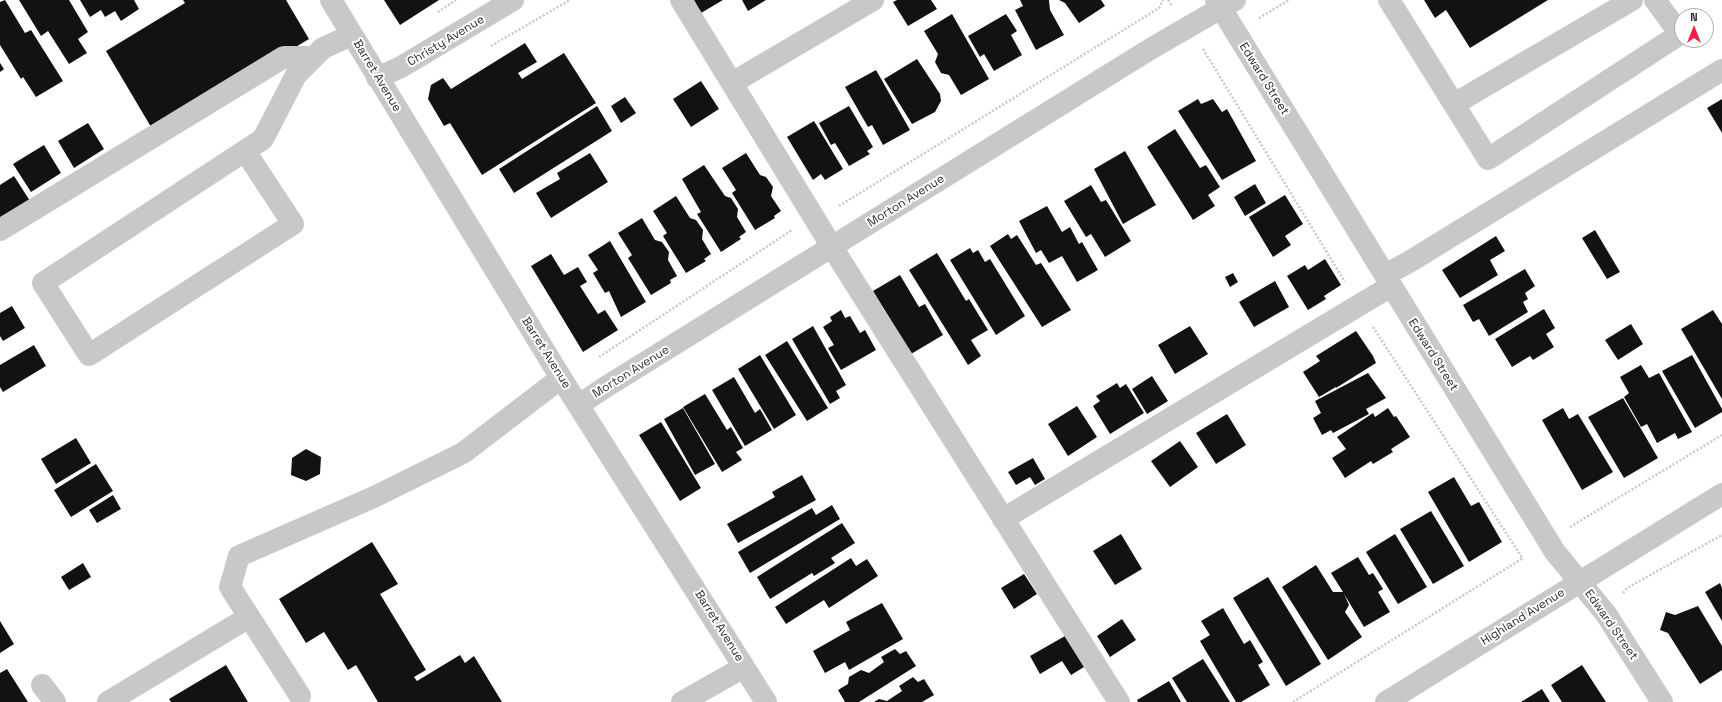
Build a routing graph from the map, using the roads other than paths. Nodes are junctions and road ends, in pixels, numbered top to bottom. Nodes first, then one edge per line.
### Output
1 (331, 0) edge
2 (513, 0) edge
3 (681, 0) edge
4 (873, 0) edge
5 (1389, 0) edge
6 (1632, 0) edge
7 (1655, 0) edge
8 (1224, 3) edge
9 (352, 35) junction
10 (314, 57) junction
11 (1722, 70) edge
12 (377, 78) junction
13 (732, 83) junction
14 (1454, 104) junction
15 (245, 151) junction
16 (0, 230) edge
17 (832, 247) junction
18 (1388, 280) junction
19 (561, 378) junction
20 (579, 405) junction
21 (1722, 494) edge
22 (1003, 519) junction
23 (1580, 582) junction
24 (249, 617) junction
25 (744, 667) junction
26 (300, 696) dead end
27 (108, 702) edge
28 (682, 702) edge
29 (766, 702) edge
30 (1119, 702) edge
31 (1386, 702) edge
32 (1662, 702) edge

1 - 9 street, Barret Avenue
2 - 12 street, Christy Avenue
3 - 13 street
4 - 13 street
5 - 14 street
6 - 14 street
7 - 14 street
8 - 17 street, Morton Avenue
8 - 18 street, Edward Street
9 - 10 street
9 - 12 street, Barret Avenue
10 - 15 street
10 - 16 street
11 - 18 street
12 - 19 street, Barret Avenue
13 - 17 street
15 - 15 street
17 - 20 street, Morton Avenue
17 - 22 street
18 - 22 street
18 - 23 street, Edward Street
19 - 20 street, Barret Avenue
19 - 24 street
20 - 25 street, Barret Avenue
21 - 23 street, Highland Avenue
22 - 30 street
23 - 31 street, Highland Avenue
23 - 32 street, Edward Street
24 - 26 street
24 - 27 street
25 - 28 street
25 - 29 street, Barret Avenue

